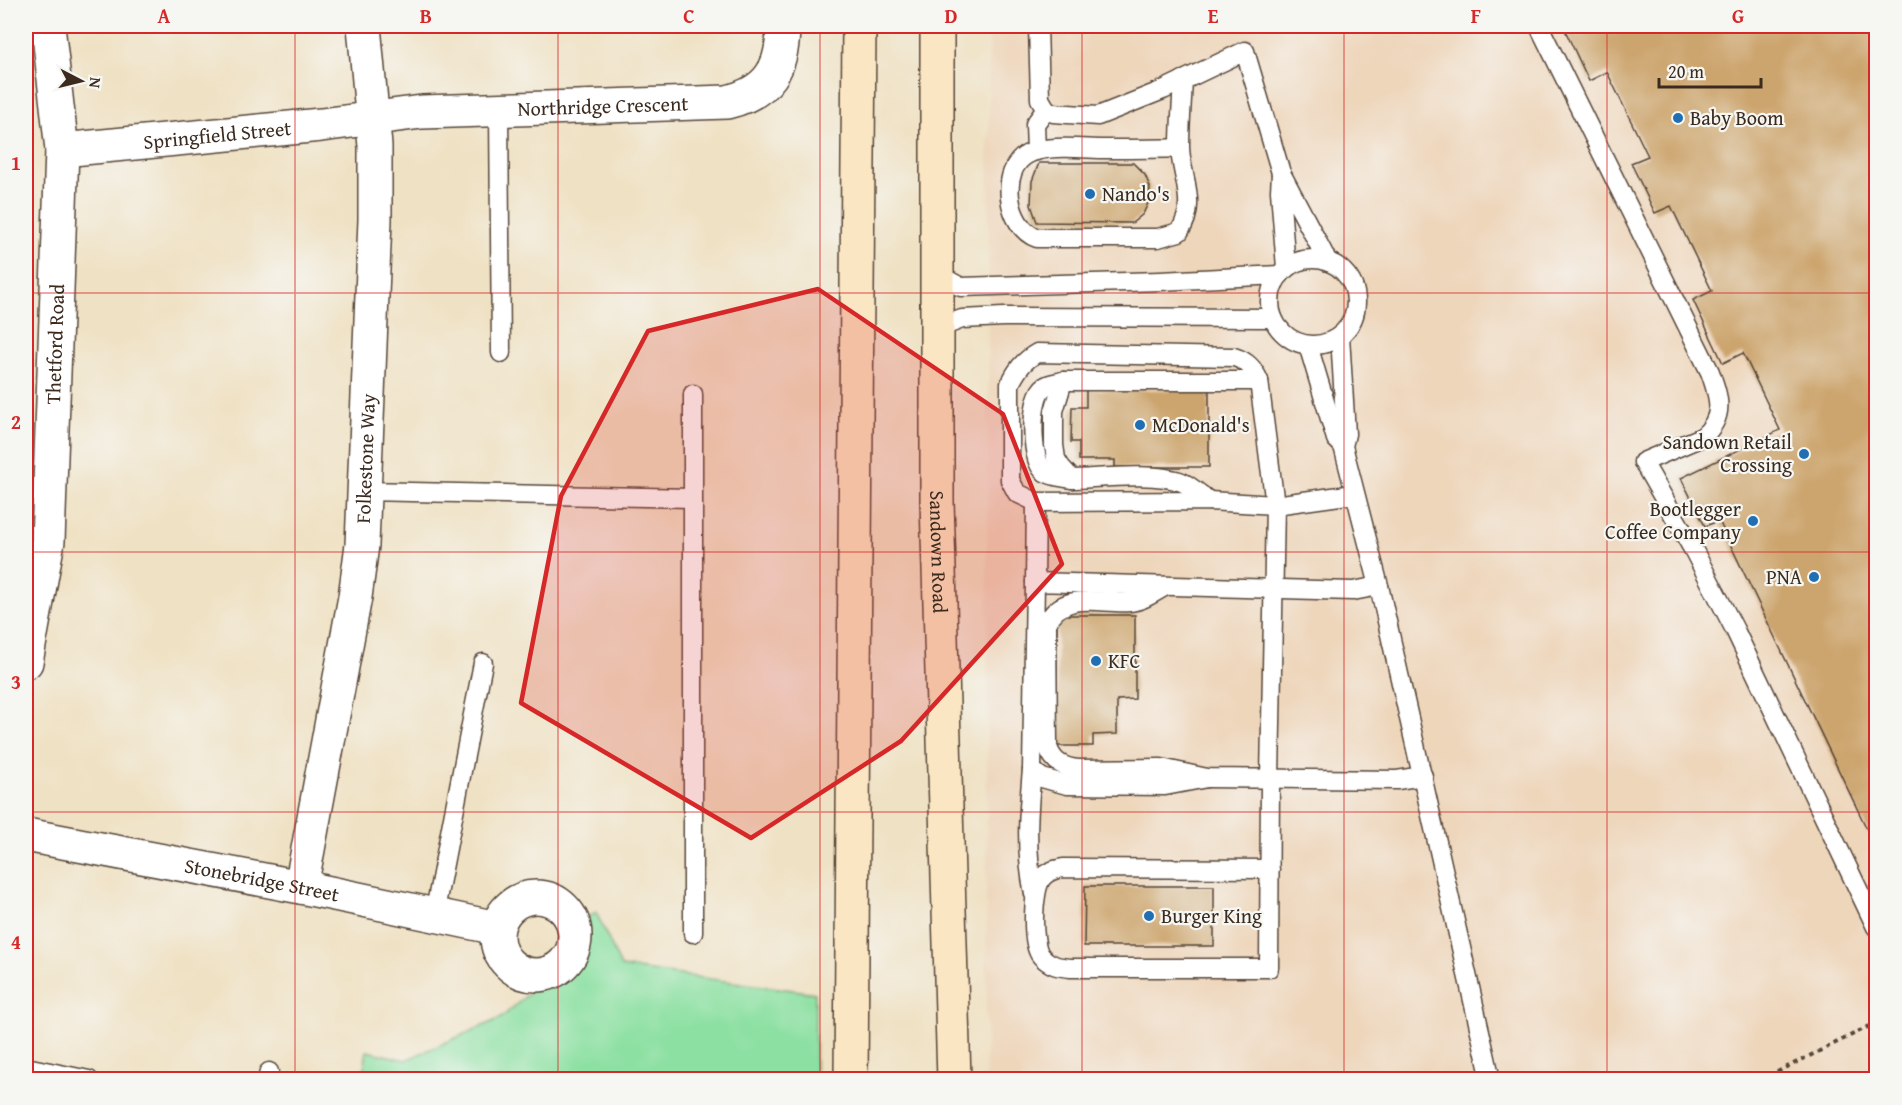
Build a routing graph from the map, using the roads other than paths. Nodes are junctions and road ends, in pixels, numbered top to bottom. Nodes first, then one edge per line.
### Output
1 (48, 26) edge
2 (364, 26) edge
3 (783, 26) edge
4 (859, 26) edge
5 (937, 26) edge
6 (1038, 26) edge
7 (1539, 26) edge
8 (1183, 80) junction
9 (1046, 109) junction
10 (499, 110) junction
11 (373, 118) junction
12 (1180, 148) junction
13 (62, 150) junction
14 (1036, 151) junction
15 (1281, 173) junction
16 (1328, 262) junction
17 (936, 269) junction
18 (1283, 272) junction
19 (1273, 318) junction
20 (936, 329) junction
21 (1340, 336) junction
22 (1308, 345) junction
23 (501, 353) dead end
24 (1259, 381) junction
25 (693, 394) dead end
26 (1343, 446) junction
27 (364, 491) junction
28 (1354, 494) junction
29 (692, 498) junction
30 (1209, 501) junction
31 (1035, 502) junction
32 (1275, 505) junction
33 (1035, 582) junction
34 (1379, 586) junction
35 (1164, 587) junction
36 (1273, 590) junction
37 (26, 662) edge
38 (483, 663) dead end
39 (1032, 770) junction
40 (1423, 777) junction
41 (1207, 778) junction
42 (1270, 778) junction
43 (26, 835) edge
44 (1270, 868) junction
45 (301, 887) junction
46 (1034, 894) junction
47 (434, 915) junction
48 (1876, 927) edge
49 (497, 928) dead end
50 (693, 933) dead end
51 (26, 1067) edge
52 (89, 1080) edge
53 (851, 1080) edge
54 (954, 1080) edge
55 (1491, 1080) edge

1 - 13 street, Thetford Road
2 - 11 street, Folkestone Way
3 - 10 street, Northridge Crescent
4 - 53 main road
5 - 17 main road, Sandown Road
6 - 9 lane
7 - 48 lane
8 - 9 lane
8 - 12 lane
8 - 15 lane
9 - 14 lane
10 - 11 street, Northridge Crescent
10 - 23 lane
11 - 13 street, Springfield Street
11 - 27 street, Folkestone Way
12 - 14 lane
12 - 14 lane
13 - 37 street, Thetford Road
15 - 16 lane
15 - 18 lane
16 - 18 lane
16 - 21 lane
17 - 18 lane
17 - 20 main road, Sandown Road
18 - 19 lane
19 - 20 lane
19 - 22 lane
20 - 54 main road, Sandown Road
21 - 22 lane
21 - 26 lane
22 - 26 lane
24 - 30 lane
24 - 31 lane
24 - 32 lane
25 - 29 lane
26 - 28 lane
27 - 29 lane
27 - 45 street, Folkestone Way
28 - 32 lane
28 - 34 lane
29 - 50 lane
30 - 31 lane
30 - 32 lane
31 - 33 lane
32 - 36 lane
33 - 35 lane
33 - 39 lane
34 - 36 lane
34 - 40 lane
35 - 36 lane
35 - 41 lane
36 - 42 lane
38 - 47 lane
39 - 41 lane
39 - 46 lane
40 - 42 lane
40 - 55 lane
41 - 42 lane
42 - 44 lane
43 - 45 street, Stonebridge Street
44 - 46 lane
44 - 46 lane
45 - 47 street, Stonebridge Street
47 - 49 street, Stonebridge Street
51 - 52 lane

